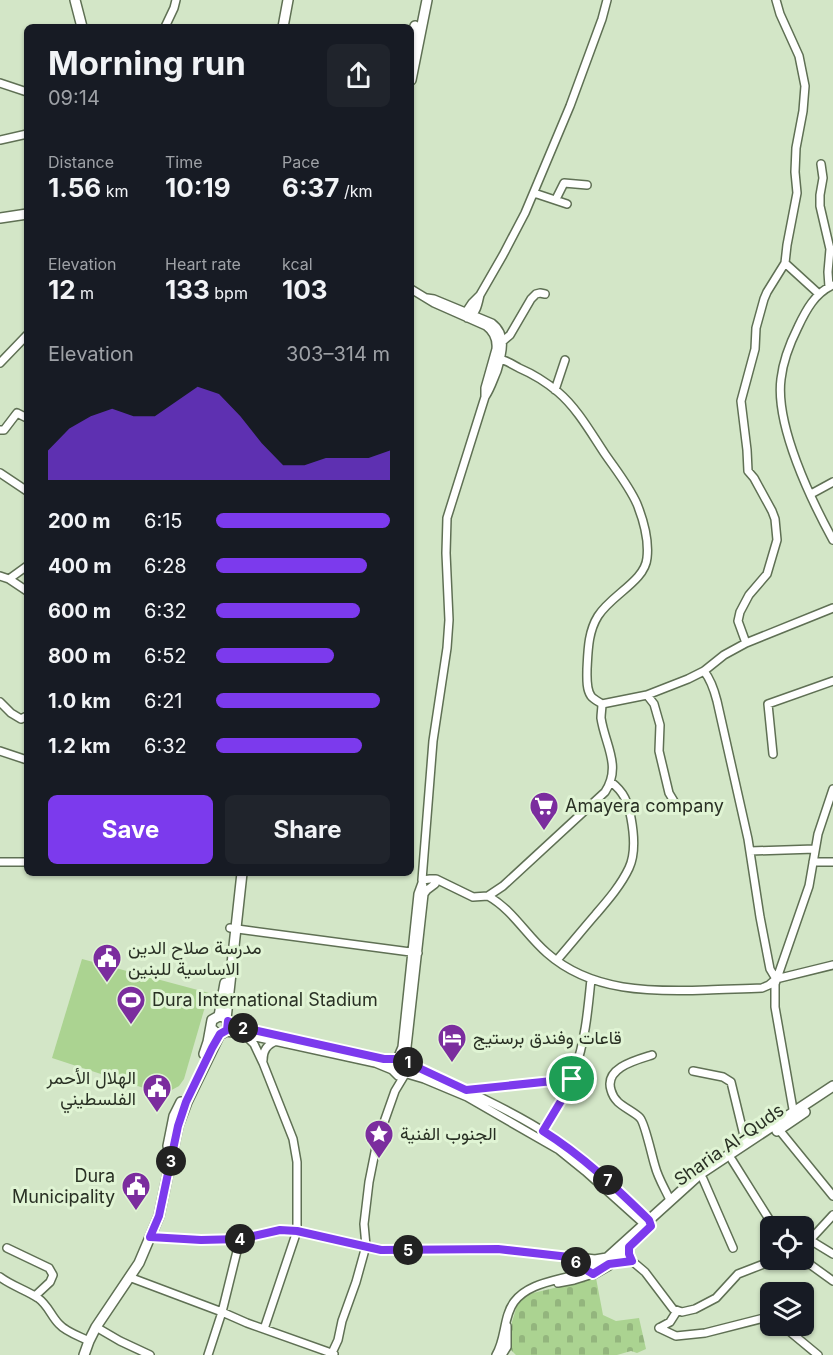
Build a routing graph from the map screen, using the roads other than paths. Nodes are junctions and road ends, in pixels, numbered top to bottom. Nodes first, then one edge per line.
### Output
1 (75, 0) edge
2 (174, 0) edge
3 (288, 0) edge
4 (293, 0) edge
5 (421, 0) edge
6 (427, 0) edge
7 (607, 0) edge
8 (776, 0) edge
9 (81, 24) edge
10 (166, 24) edge
11 (284, 24) edge
12 (289, 24) edge
13 (414, 32) edge
14 (414, 65) edge
15 (0, 82) edge
16 (24, 91) edge
17 (24, 135) edge
18 (0, 140) edge
19 (821, 164) dead end
20 (587, 185) dead end
21 (534, 193) junction
22 (556, 200) junction
23 (567, 204) dead end
24 (24, 214) edge
25 (0, 218) edge
26 (785, 263) junction
27 (831, 286) edge
28 (414, 291) edge
29 (545, 294) dead end
30 (819, 294) junction
31 (469, 315) junction
32 (24, 338) edge
33 (503, 341) junction
34 (565, 360) dead end
35 (498, 361) junction
36 (0, 363) edge
37 (555, 390) junction
38 (24, 416) edge
39 (0, 430) edge
40 (0, 473) edge
41 (833, 482) edge
42 (24, 488) edge
43 (811, 494) junction
44 (833, 540) edge
45 (24, 568) edge
46 (0, 576) edge
47 (9, 579) junction
48 (24, 589) edge
49 (833, 608) edge
50 (746, 643) junction
51 (704, 670) junction
52 (833, 681) edge
53 (647, 694) junction
54 (0, 702) edge
55 (602, 704) junction
56 (24, 718) edge
57 (0, 751) edge
58 (773, 754) dead end
59 (24, 759) edge
60 (611, 782) junction
61 (833, 789) edge
62 (680, 807) dead end
63 (815, 849) junction
64 (750, 851) junction
65 (424, 861) junction
66 (0, 862) edge
67 (24, 862) edge
68 (813, 862) junction
69 (833, 862) edge
70 (236, 876) edge
71 (242, 876) edge
72 (422, 880) junction
73 (436, 882) junction
74 (424, 894) junction
75 (488, 896) junction
76 (233, 929) junction
77 (415, 952) junction
78 (556, 960) junction
79 (833, 965) edge
80 (591, 979) junction
81 (776, 979) junction
82 (224, 1018) junction
83 (211, 1028) junction
84 (223, 1033) junction
85 (244, 1034) junction
86 (276, 1041) junction
87 (652, 1055) dead end
88 (397, 1059) junction
89 (408, 1062) junction
90 (263, 1063) junction
91 (693, 1071) dead end
92 (393, 1072) junction
93 (405, 1075) junction
94 (572, 1079) junction
95 (833, 1086) edge
96 (466, 1090) junction
97 (395, 1091) junction
98 (833, 1094) edge
99 (794, 1116) junction
100 (776, 1128) junction
101 (542, 1135) junction
102 (746, 1144) junction
103 (732, 1160) junction
104 (703, 1179) junction
105 (833, 1196) edge
106 (670, 1200) junction
107 (833, 1215) edge
108 (767, 1216) edge
109 (648, 1223) junction
110 (297, 1231) junction
111 (814, 1235) edge
112 (150, 1237) junction
113 (240, 1239) junction
114 (814, 1245) edge
115 (366, 1246) junction
116 (629, 1247) junction
117 (7, 1248) dead end
118 (733, 1248) dead end
119 (833, 1254) edge
120 (569, 1257) junction
121 (608, 1261) junction
122 (632, 1261) junction
123 (760, 1265) edge
124 (814, 1267) edge
125 (590, 1272) junction
126 (0, 1277) edge
127 (129, 1277) junction
128 (833, 1281) edge
129 (35, 1296) junction
130 (677, 1311) junction
131 (222, 1312) junction
132 (760, 1319) edge
133 (507, 1320) junction
134 (96, 1327) junction
135 (264, 1329) junction
136 (795, 1336) edge
137 (89, 1341) junction
138 (333, 1354) edge
139 (84, 1355) edge
140 (150, 1355) edge
141 (208, 1355) edge
142 (496, 1355) edge
143 (502, 1355) edge
144 (818, 1355) edge

1 - 9 main road
2 - 10 street
3 - 11 main road
4 - 12 main road
5 - 13 main road
6 - 14 main road
7 - 21 street
8 - 26 street
15 - 16 street
17 - 18 street
19 - 27 street
20 - 22 street
21 - 22 street
21 - 31 street
22 - 23 street
24 - 25 main road
26 - 30 street
26 - 50 street
27 - 30 street
28 - 31 street
29 - 33 street
30 - 43 street
31 - 33 street
31 - 35 street
32 - 36 street
33 - 35 street
34 - 37 street
35 - 37 street
35 - 65 street
37 - 55 street
38 - 39 street
40 - 42 street
41 - 43 street
43 - 44 street
45 - 47 street
46 - 47 street
47 - 48 street
49 - 50 street
50 - 51 street
51 - 53 street
51 - 64 street
52 - 58 street
53 - 55 street
53 - 62 street
54 - 56 street
55 - 60 street
57 - 59 street
60 - 75 street
60 - 78 street
61 - 63 street
63 - 64 street
63 - 68 street
64 - 81 street
65 - 72 street
65 - 73 street
66 - 67 street
68 - 69 street
68 - 81 street
70 - 76 main road
71 - 76 main road
72 - 73 street
72 - 74 street
72 - 77 street
73 - 74 street
73 - 75 street
74 - 77 street
75 - 78 street
76 - 77 street
76 - 82 main road
77 - 88 street
77 - 89 street
78 - 80 street
79 - 81 street
80 - 81 street
80 - 94 street
81 - 99 street
82 - 83 main road
82 - 84 main road
82 - 88 street
83 - 84 main road
83 - 127 main road
84 - 85 street
84 - 112 main road
85 - 86 street
85 - 90 street
86 - 90 street
86 - 92 street
87 - 106 street
88 - 89 street
88 - 92 street
89 - 93 street
89 - 96 street
90 - 110 street
91 - 102 street
92 - 93 street
92 - 97 street
93 - 97 street
93 - 101 street
94 - 96 street
94 - 101 street
95 - 99 main road, Sharia Al-Quds
96 - 101 street
97 - 115 street
98 - 99 main road, Sharia Al-Quds
99 - 100 main road, Sharia Al-Quds
100 - 102 main road, Sharia Al-Quds
100 - 103 main road, Sharia Al-Quds
100 - 105 street
101 - 109 street
102 - 106 main road, Sharia Al-Quds
103 - 104 main road, Sharia Al-Quds
103 - 108 street
104 - 109 main road, Sharia Al-Quds
104 - 118 street
106 - 109 main road, Sharia Al-Quds
107 - 111 street
109 - 116 main road, Sharia Al-Quds
109 - 121 main road, Sharia Al-Quds
110 - 113 street
110 - 115 street
110 - 135 street
112 - 113 street
112 - 127 main road
113 - 131 street
114 - 119 street
115 - 120 street
115 - 138 street
116 - 121 main road, Sharia Al-Quds
116 - 122 street
117 - 129 street
120 - 121 main road
120 - 125 street
121 - 122 street
121 - 125 main road, Sharia Al-Quds
122 - 130 street
123 - 130 street
124 - 128 street
125 - 133 street
126 - 129 street
127 - 131 street
127 - 134 main road
129 - 137 street
130 - 132 street
131 - 135 street
131 - 141 street
133 - 142 street
133 - 143 street
134 - 137 main road
134 - 140 street
135 - 138 street
136 - 144 street
137 - 139 main road

